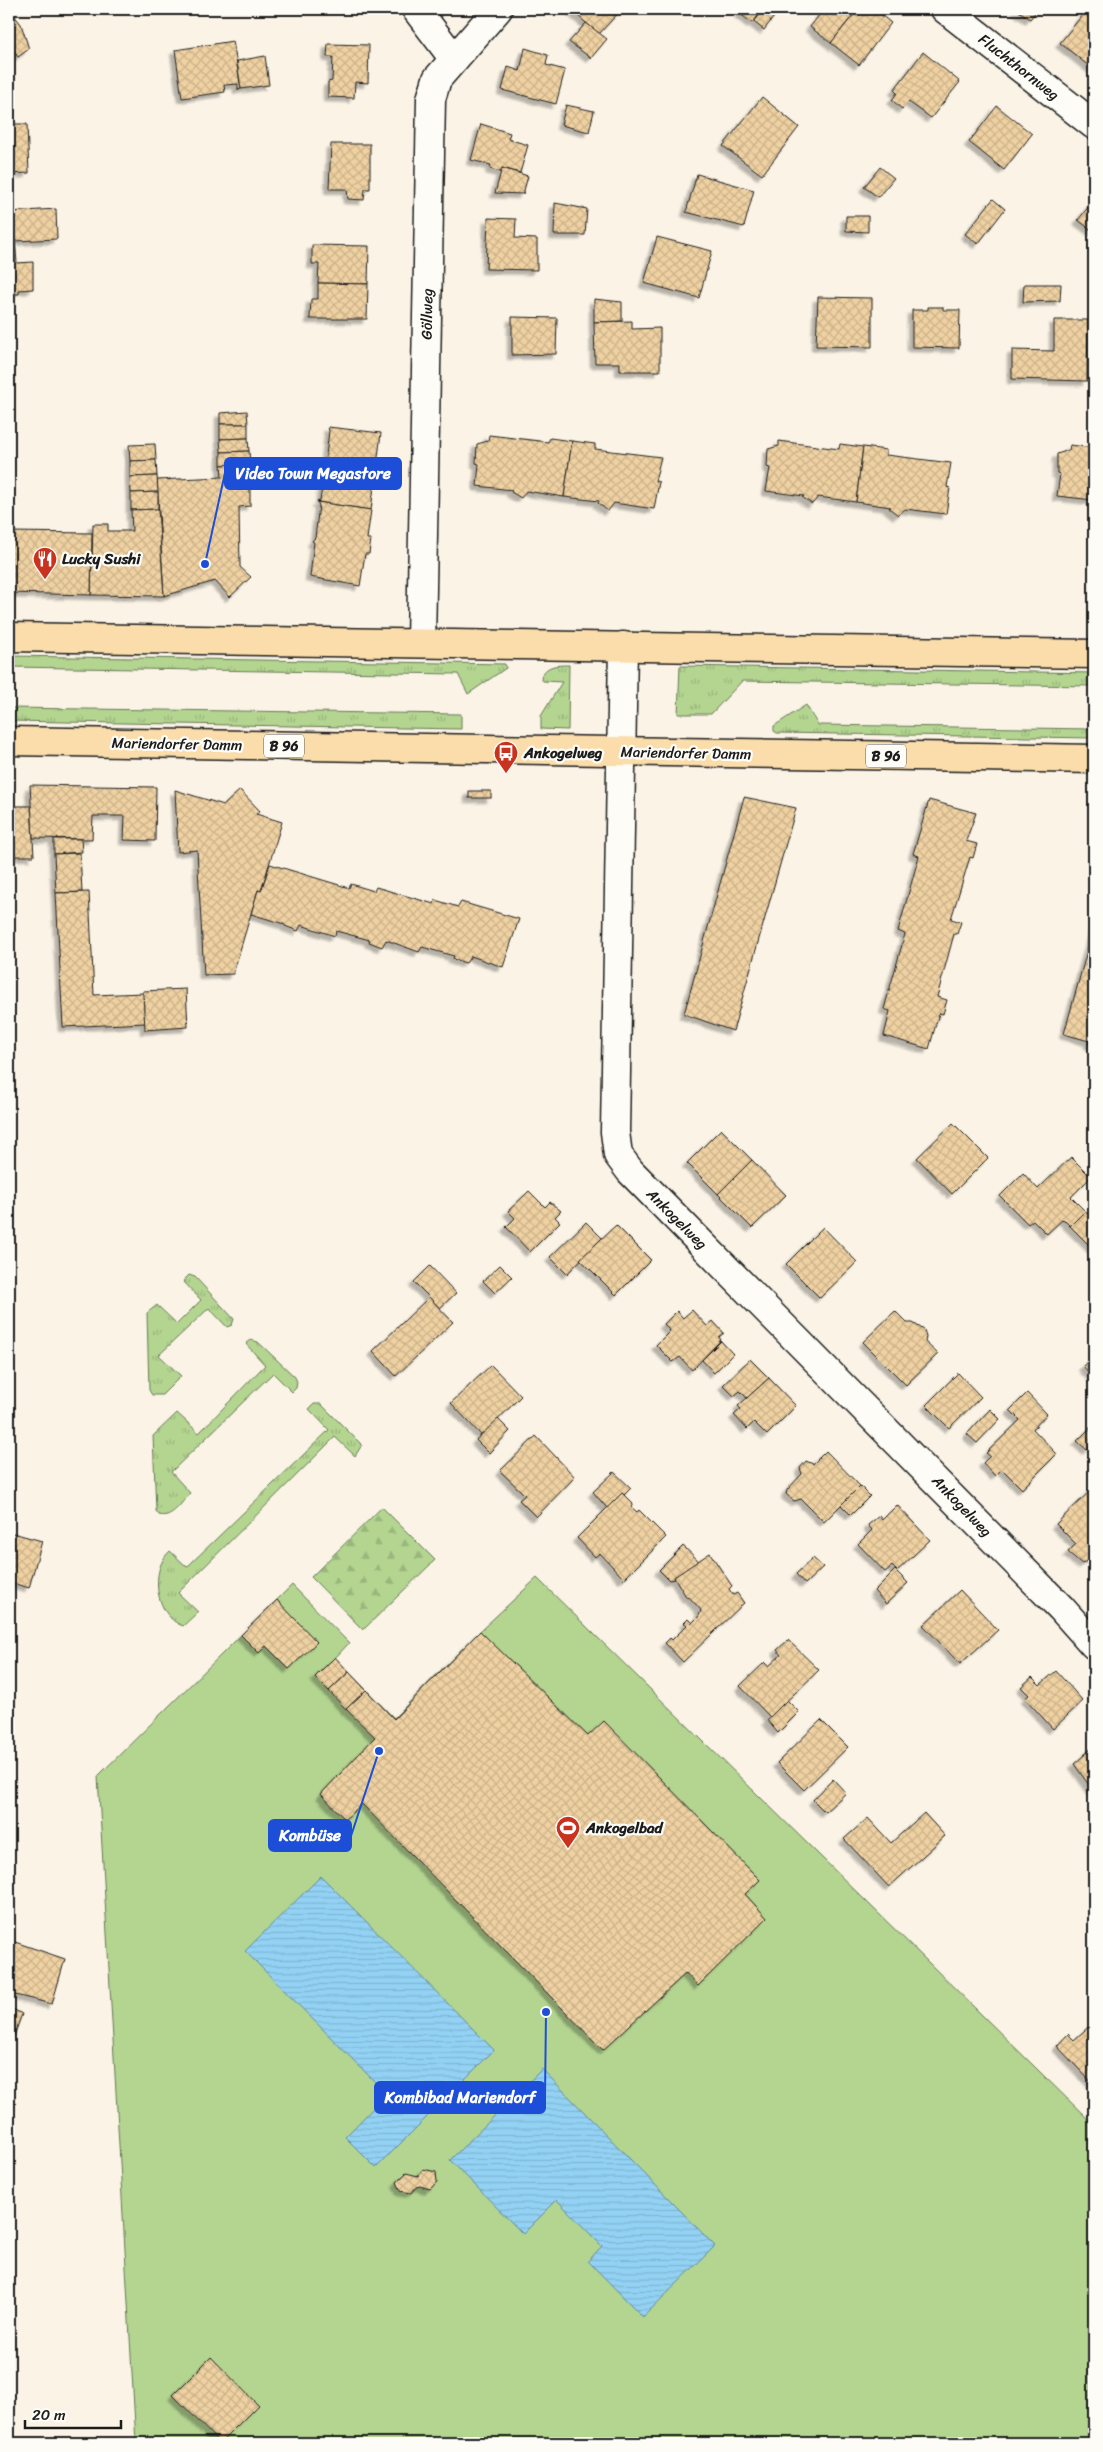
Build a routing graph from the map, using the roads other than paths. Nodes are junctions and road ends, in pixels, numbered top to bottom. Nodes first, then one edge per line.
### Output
1 (416, 9) edge
2 (498, 9) edge
3 (945, 9) edge
4 (454, 59) junction
5 (1094, 125) edge
6 (9, 637) edge
7 (421, 643) junction
8 (623, 646) junction
9 (1094, 654) edge
10 (9, 741) edge
11 (622, 752) junction
12 (1094, 759) edge
13 (1094, 1645) edge

1 - 4 street
2 - 4 street, Göllweg
3 - 5 street, Fluchthornweg
4 - 7 street, Göllweg
6 - 7 main road
7 - 8 main road
8 - 9 main road
8 - 11 street, Ankogelweg
10 - 11 main road, Mariendorfer Damm / B 96
11 - 12 main road, Mariendorfer Damm / B 96
11 - 13 street, Ankogelweg

